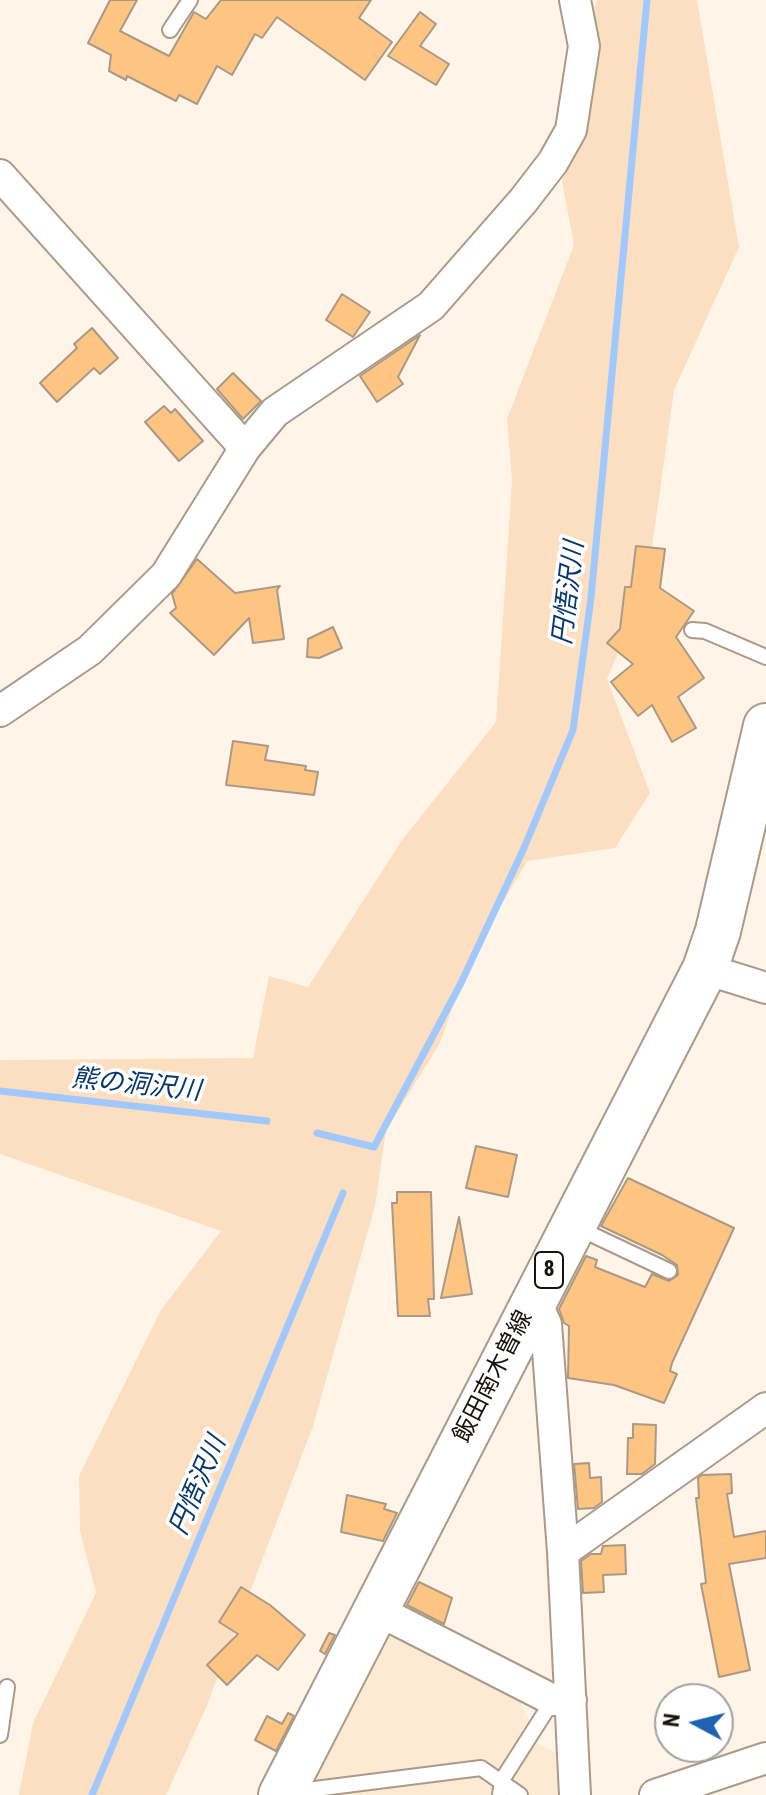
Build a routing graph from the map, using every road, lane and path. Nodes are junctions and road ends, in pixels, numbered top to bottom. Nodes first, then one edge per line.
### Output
1 (190, 0) edge
2 (575, 0) edge
3 (170, 30) dead end
4 (0, 175) edge
5 (245, 448) junction
6 (692, 630) dead end
7 (766, 657) edge
8 (0, 711) edge
9 (766, 726) edge
10 (705, 969) junction
11 (766, 988) edge
12 (572, 1225) junction
13 (669, 1271) dead end
14 (534, 1298) junction
15 (766, 1408) edge
16 (563, 1552) junction
17 (375, 1609) junction
18 (7, 1687) dead end
19 (562, 1700) junction
20 (0, 1735) edge
21 (766, 1758) edge
22 (501, 1788) edge
23 (281, 1795) edge
24 (304, 1795) edge
25 (520, 1795) edge
26 (575, 1795) edge
27 (655, 1795) edge

1 - 3 lane
2 - 5 street
4 - 5 street
5 - 8 street
6 - 7 lane
9 - 10 main road, 飯田南木曽線 / 8
10 - 11 street
10 - 12 main road, 飯田南木曽線 / 8
12 - 13 lane
12 - 14 main road, 飯田南木曽線 / 8
14 - 16 street
14 - 17 main road, 飯田南木曽線 / 8
15 - 16 street
16 - 19 street
17 - 19 street
17 - 23 main road, 飯田南木曽線 / 8
18 - 20 lane
19 - 22 lane
19 - 26 street
21 - 27 street
22 - 24 lane
22 - 25 lane

